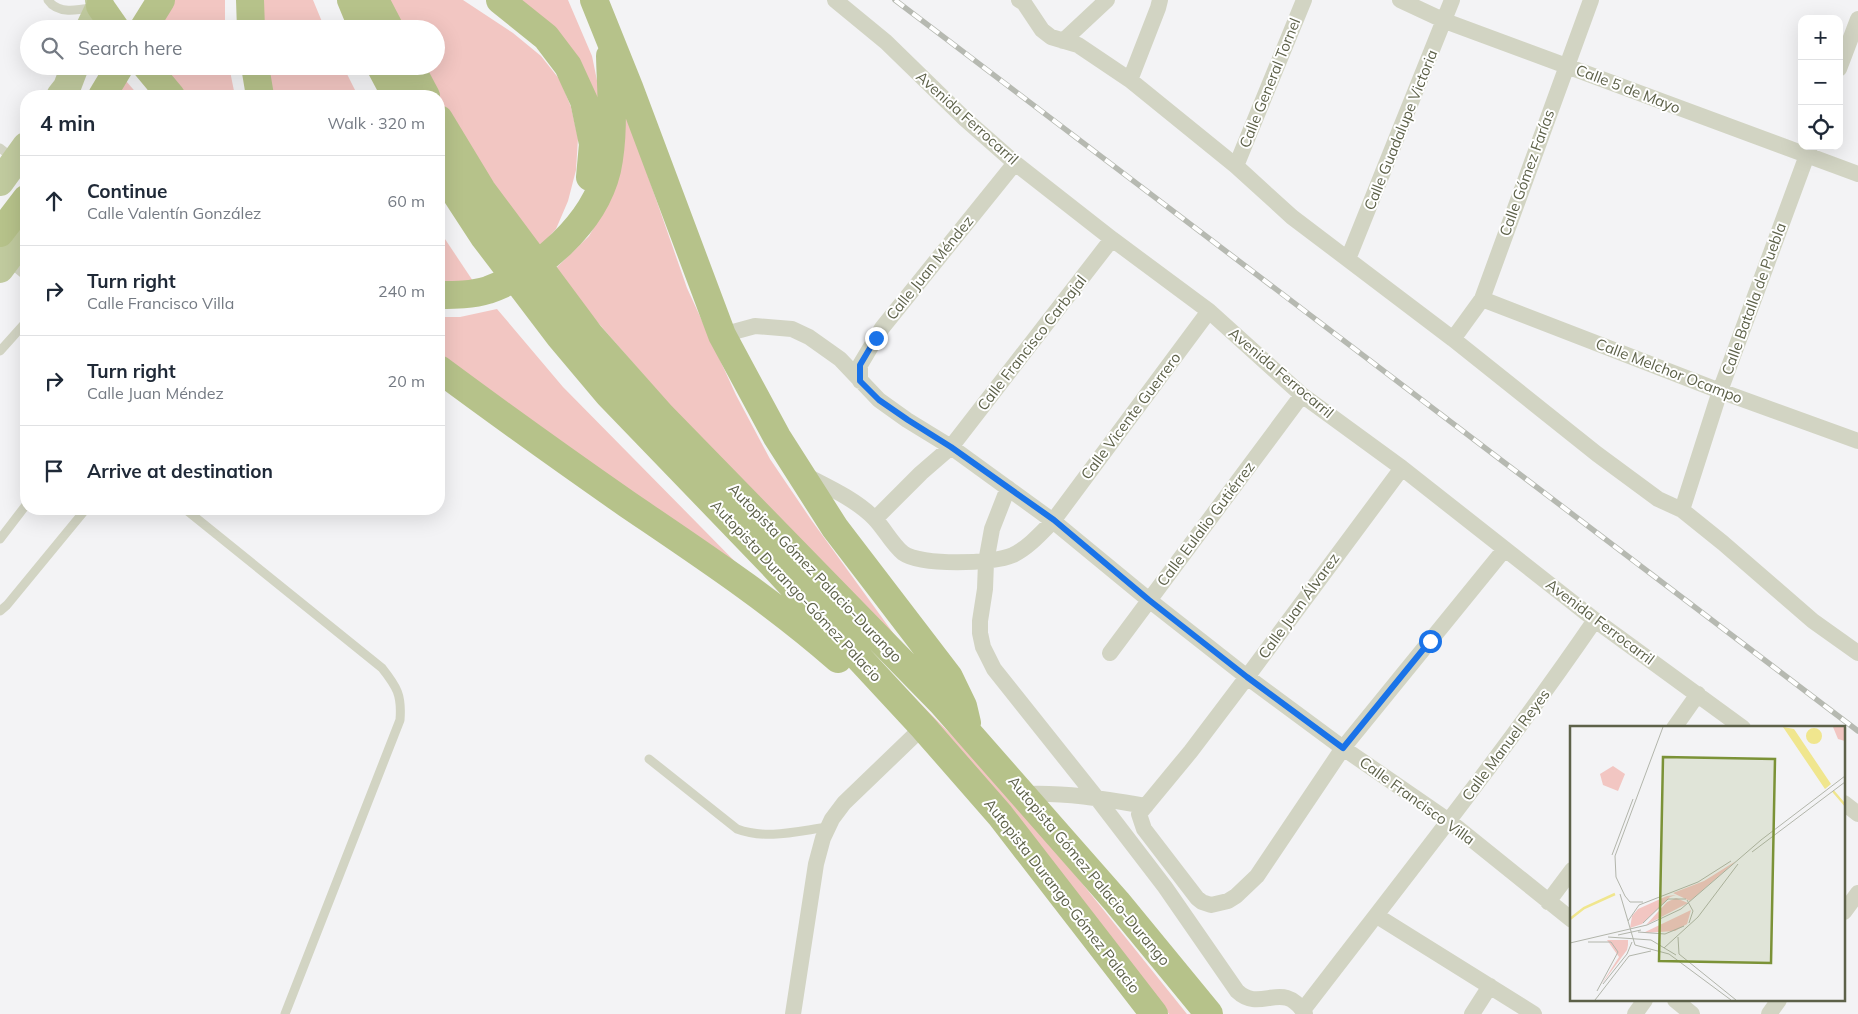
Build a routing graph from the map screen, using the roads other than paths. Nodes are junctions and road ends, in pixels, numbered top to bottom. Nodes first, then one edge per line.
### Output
1 (48, 0) edge
2 (161, 0) edge
3 (250, 0) edge
4 (351, 0) edge
5 (375, 0) edge
6 (500, 0) edge
7 (594, 0) edge
8 (835, 0) edge
9 (1019, 0) edge
10 (1107, 0) edge
11 (1160, 0) edge
12 (1304, 0) edge
13 (1400, 0) edge
14 (1452, 0) edge
15 (1591, 0) edge
16 (96, 11) edge
17 (1858, 19) edge
18 (106, 20) edge
19 (149, 20) edge
20 (251, 20) edge
21 (359, 20) edge
22 (385, 20) edge
23 (1444, 21) junction
24 (609, 34) junction
25 (1063, 41) junction
26 (1842, 60) edge
27 (1566, 65) junction
28 (72, 75) edge
29 (115, 75) edge
30 (154, 75) edge
31 (256, 75) edge
32 (385, 75) edge
33 (415, 75) edge
34 (1130, 80) junction
35 (65, 90) edge
36 (106, 90) edge
37 (166, 90) edge
38 (259, 90) edge
39 (393, 90) edge
40 (423, 90) edge
41 (445, 130) edge
42 (14, 151) edge
43 (1809, 151) edge
44 (1015, 163) junction
45 (1236, 166) junction
46 (1858, 174) edge
47 (445, 177) edge
48 (0, 182) edge
49 (20, 207) edge
50 (574, 231) junction
51 (0, 233) edge
52 (1112, 239) junction
53 (20, 248) edge
54 (1348, 260) junction
55 (11, 268) edge
56 (445, 295) edge
57 (1482, 299) junction
58 (1209, 311) junction
59 (20, 329) edge
60 (722, 335) junction
61 (1452, 339) junction
62 (0, 351) edge
63 (445, 373) edge
64 (860, 381) junction
65 (1720, 391) junction
66 (1302, 395) junction
67 (1858, 441) edge
68 (951, 447) junction
69 (1402, 468) junction
70 (799, 472) junction
71 (1008, 488) junction
72 (1682, 510) junction
73 (20, 513) edge
74 (81, 515) edge
75 (192, 515) edge
76 (875, 519) junction
77 (1054, 520) junction
78 (0, 539) edge
79 (1504, 550) junction
80 (986, 562) junction
81 (1149, 600) junction
82 (0, 611) edge
83 (1595, 620) junction
84 (1110, 653) dead end
85 (1858, 653) edge
86 (1247, 677) junction
87 (1698, 694) junction
88 (895, 696) junction
89 (1675, 726) edge
90 (1740, 726) edge
91 (922, 727) junction
92 (970, 734) junction
93 (1343, 748) junction
94 (649, 759) dead end
95 (1024, 794) junction
96 (1096, 797) junction
97 (1846, 805) edge
98 (1143, 810) junction
99 (1858, 814) edge
100 (1448, 821) junction
101 (828, 827) junction
102 (1570, 873) edge
103 (1858, 893) edge
104 (1548, 902) junction
105 (1206, 904) junction
106 (1846, 909) edge
107 (1181, 911) junction
108 (1376, 916) junction
109 (1570, 918) edge
110 (1490, 986) junction
111 (1644, 1002) edge
112 (1677, 1002) edge
113 (1778, 1002) edge
114 (1259, 1007) edge
115 (1304, 1012) edge
116 (285, 1014) edge
117 (793, 1014) edge
118 (1154, 1014) edge
119 (1209, 1014) edge
120 (1472, 1014) edge
121 (1534, 1014) edge
122 (1635, 1014) edge
123 (1692, 1014) edge
124 (1769, 1014) edge

1 - 16 lane
2 - 19 highway
3 - 20 highway
4 - 21 highway
5 - 22 highway
6 - 50 highway
7 - 24 highway
8 - 44 street, Avenida Ferrocarril
9 - 25 street
10 - 25 street
11 - 34 street
12 - 45 street, Calle General Tornel
13 - 23 street, Calle 5 de Mayo
14 - 23 street, Calle Guadalupe Victoria
15 - 27 street, Calle Gómez Farías
16 - 18 highway
17 - 26 street
23 - 27 street, Calle 5 de Mayo
23 - 54 street, Calle Guadalupe Victoria
24 - 50 highway
24 - 60 highway
25 - 34 street
27 - 43 street, Calle 5 de Mayo
27 - 57 street, Calle Gómez Farías
28 - 35 highway
29 - 36 highway
30 - 37 highway
31 - 38 highway
32 - 39 highway
33 - 40 highway
34 - 45 street
41 - 92 highway, Autopista Gómez Palacio-Durango
42 - 48 highway
43 - 46 street, Calle 5 de Mayo
43 - 65 street, Calle Batalla de Puebla
44 - 52 street, Avenida Ferrocarril
44 - 64 street, Calle Juan Méndez
45 - 54 street
47 - 88 highway, Autopista Durango-Gómez Palacio
49 - 51 highway
50 - 56 highway
52 - 58 street, Avenida Ferrocarril
52 - 68 street, Calle Francisco Carbajal
53 - 55 highway
54 - 61 street
57 - 61 street, Calle Gómez Farías
57 - 65 street, Calle Melchor Ocampo
58 - 66 street, Avenida Ferrocarril
58 - 77 street, Calle Vicente Guerrero
59 - 62 lane
60 - 64 street, Calle Francisco Villa
60 - 70 highway
61 - 72 street
63 - 88 highway
64 - 68 street, Calle Francisco Villa
65 - 67 street, Calle Melchor Ocampo
65 - 72 street, Calle Batalla de Puebla
66 - 69 street, Avenida Ferrocarril
66 - 81 street, Calle Eulalio Gutiérrez
68 - 71 street, Calle Francisco Villa
68 - 76 street, Calle Francisco Carbajal
69 - 79 street, Avenida Ferrocarril
69 - 86 street, Calle Juan Álvarez
70 - 76 street, Calle Vicente Guerrero
70 - 92 highway
71 - 77 street, Calle Francisco Villa
71 - 80 street
72 - 85 street
73 - 78 lane
74 - 82 lane
75 - 116 lane
76 - 80 street, Calle Vicente Guerrero
77 - 80 street, Calle Vicente Guerrero
77 - 81 street, Calle Francisco Villa
79 - 83 street, Avenida Ferrocarril
79 - 93 street
80 - 96 street
81 - 84 street, Calle Eulalio Gutiérrez
81 - 86 street, Calle Francisco Villa
83 - 87 street, Avenida Ferrocarril
83 - 100 street, Calle Manuel Reyes
86 - 93 street, Calle Francisco Villa
86 - 98 street, Calle Juan Álvarez
87 - 89 street
87 - 90 street, Avenida Ferrocarril
88 - 91 highway, Autopista Durango-Gómez Palacio
91 - 101 street
91 - 118 highway, Autopista Durango-Gómez Palacio
92 - 95 highway, Autopista Gómez Palacio-Durango
93 - 100 street, Calle Francisco Villa
93 - 105 street
94 - 101 lane
95 - 96 street
95 - 119 highway, Autopista Gómez Palacio-Durango
96 - 98 street
96 - 107 street
97 - 99 street
98 - 105 street
100 - 104 street, Calle Francisco Villa
100 - 108 street, Calle Manuel Reyes
101 - 117 street
102 - 104 street
103 - 106 street
104 - 109 street, Calle Francisco Villa
105 - 107 street
107 - 114 street
108 - 110 street
108 - 115 street, Calle Manuel Reyes
110 - 120 street
110 - 121 street
111 - 122 street
112 - 123 street
113 - 124 street
114 - 115 street

